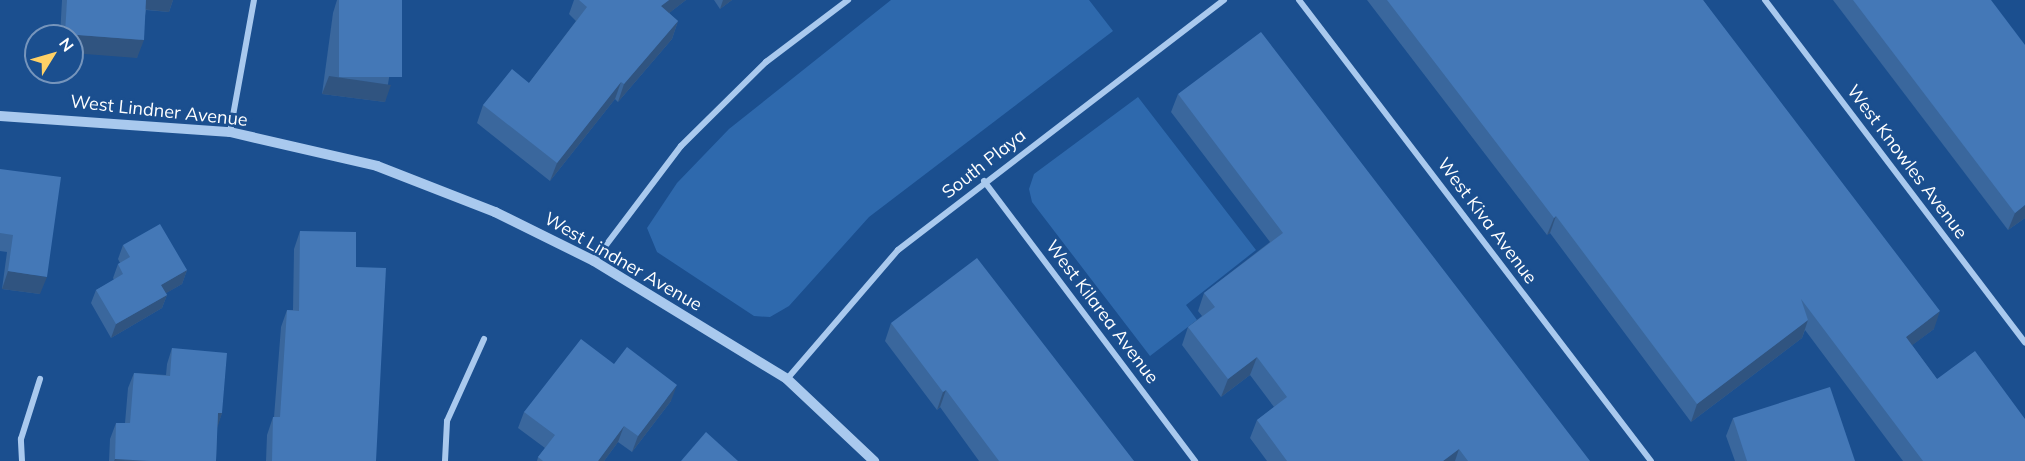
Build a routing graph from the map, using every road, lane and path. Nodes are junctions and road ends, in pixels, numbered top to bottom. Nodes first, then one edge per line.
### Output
1 (254, 0) edge
2 (848, 0) edge
3 (1224, 0) edge
4 (1299, 0) edge
5 (1765, 0) edge
6 (0, 116) edge
7 (230, 132) junction
8 (984, 181) junction
9 (594, 261) junction
10 (484, 339) dead end
11 (2025, 342) edge
12 (787, 379) junction
13 (40, 380) dead end
14 (22, 461) edge
15 (445, 461) edge
16 (874, 461) edge
17 (1195, 461) edge
18 (1650, 461) edge

1 - 7 street
2 - 9 street
3 - 8 street, South Playa
4 - 18 street, West Kiva Avenue
5 - 11 street, West Knowles Avenue
6 - 7 street, West Lindner Avenue
7 - 9 street, West Lindner Avenue
8 - 12 street, South Playa
8 - 17 street, West Kilarea Avenue
9 - 12 street, West Lindner Avenue
10 - 15 street
12 - 16 street, West Lindner Avenue
13 - 14 street

